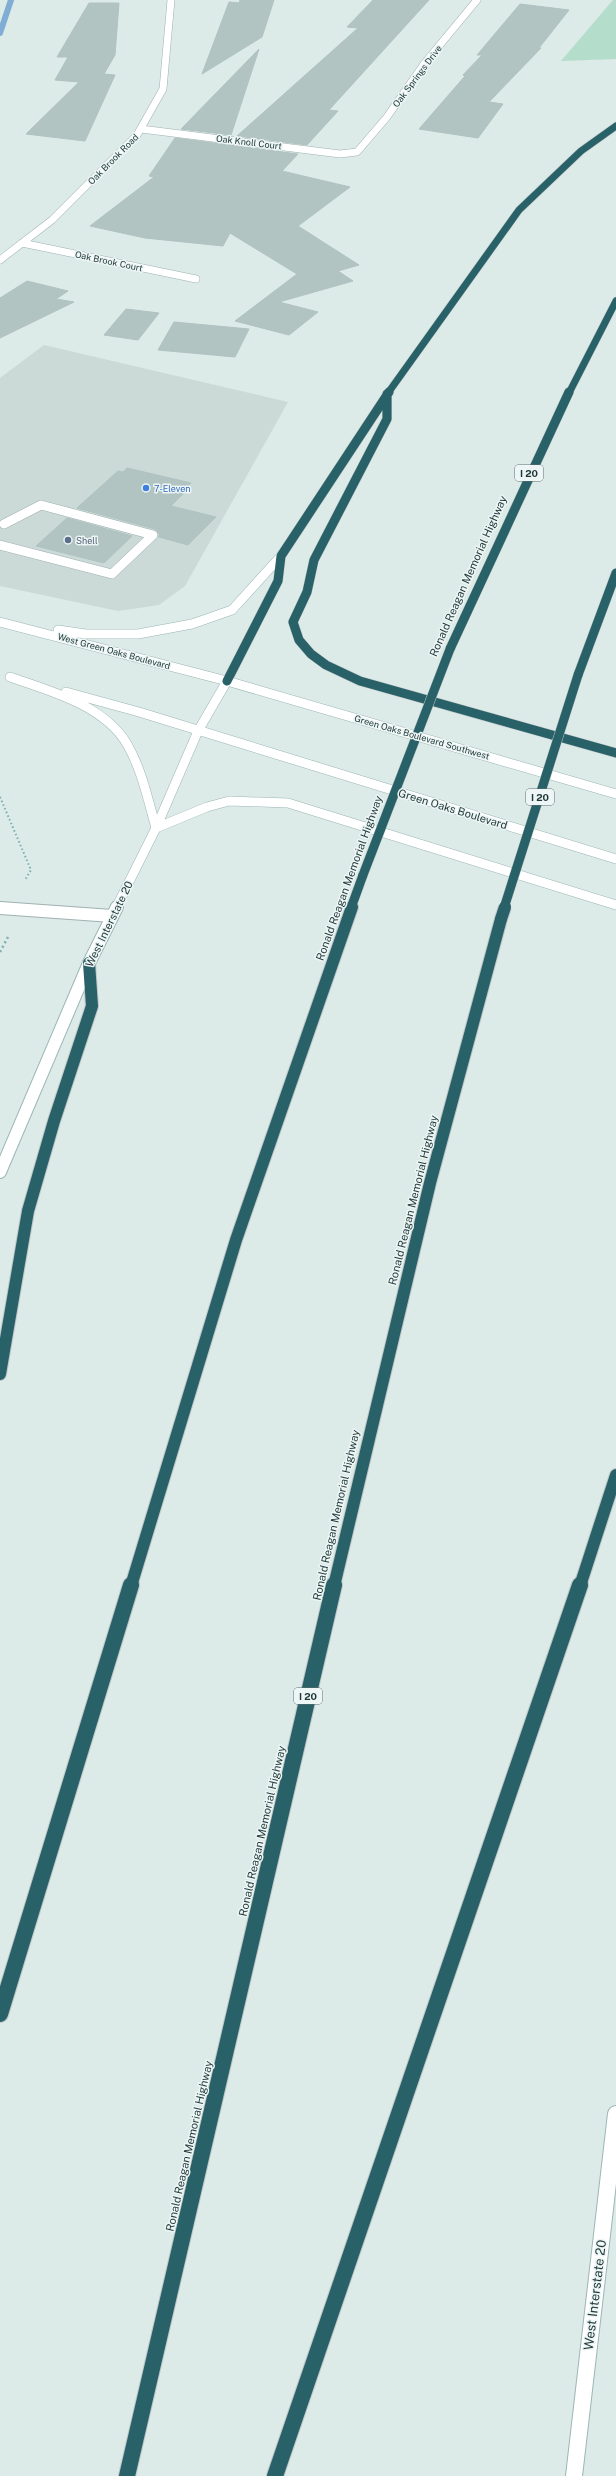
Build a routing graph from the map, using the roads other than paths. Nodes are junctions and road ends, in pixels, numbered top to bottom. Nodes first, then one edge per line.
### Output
1 (171, 0) edge
2 (477, 0) edge
3 (616, 126) edge
4 (142, 129) junction
5 (357, 152) joint
6 (22, 243) junction
7 (0, 260) edge
8 (196, 279) dead end
9 (616, 301) edge
10 (387, 394) junction
11 (1, 525) edge
12 (0, 545) edge
13 (281, 556) junction
14 (616, 573) edge
15 (4, 622) edge
16 (0, 675) edge
17 (10, 677) junction
18 (227, 680) junction
19 (198, 731) junction
20 (616, 753) edge
21 (616, 794) edge
22 (156, 828) junction
23 (616, 859) edge
24 (616, 905) edge
25 (0, 908) edge
26 (112, 916) junction
27 (89, 963) junction
28 (0, 1172) edge
29 (0, 1374) edge
30 (616, 1474) edge
31 (0, 2014) edge
32 (616, 2114) edge
33 (127, 2476) edge
34 (276, 2476) edge
35 (574, 2476) edge

1 - 4 main road, Oak Brook Road
2 - 5 main road, Oak Springs Drive
3 - 10 highway
4 - 5 main road, Oak Knoll Court
4 - 6 main road, Oak Brook Road
6 - 7 main road, Oak Brook Road
6 - 8 main road, Oak Brook Court
9 - 31 highway, Ronald Reagan Memorial Highway / I 20, bridge
10 - 13 highway
10 - 20 highway
11 - 12 main road
13 - 15 main road
13 - 18 highway
14 - 33 highway, Ronald Reagan Memorial Highway / I 20, bridge
15 - 18 main road, West Green Oaks Boulevard
16 - 17 main road
17 - 19 main road
17 - 22 main road
18 - 19 main road, West Interstate 20
18 - 21 main road, Green Oaks Boulevard Southwest
19 - 22 main road, West Interstate 20
19 - 23 main road, Green Oaks Boulevard
22 - 24 main road
22 - 26 main road, West Interstate 20
25 - 26 main road
26 - 27 main road, West Interstate 20
27 - 28 main road, West Interstate 20
27 - 29 highway
30 - 34 highway
32 - 35 main road, West Interstate 20

